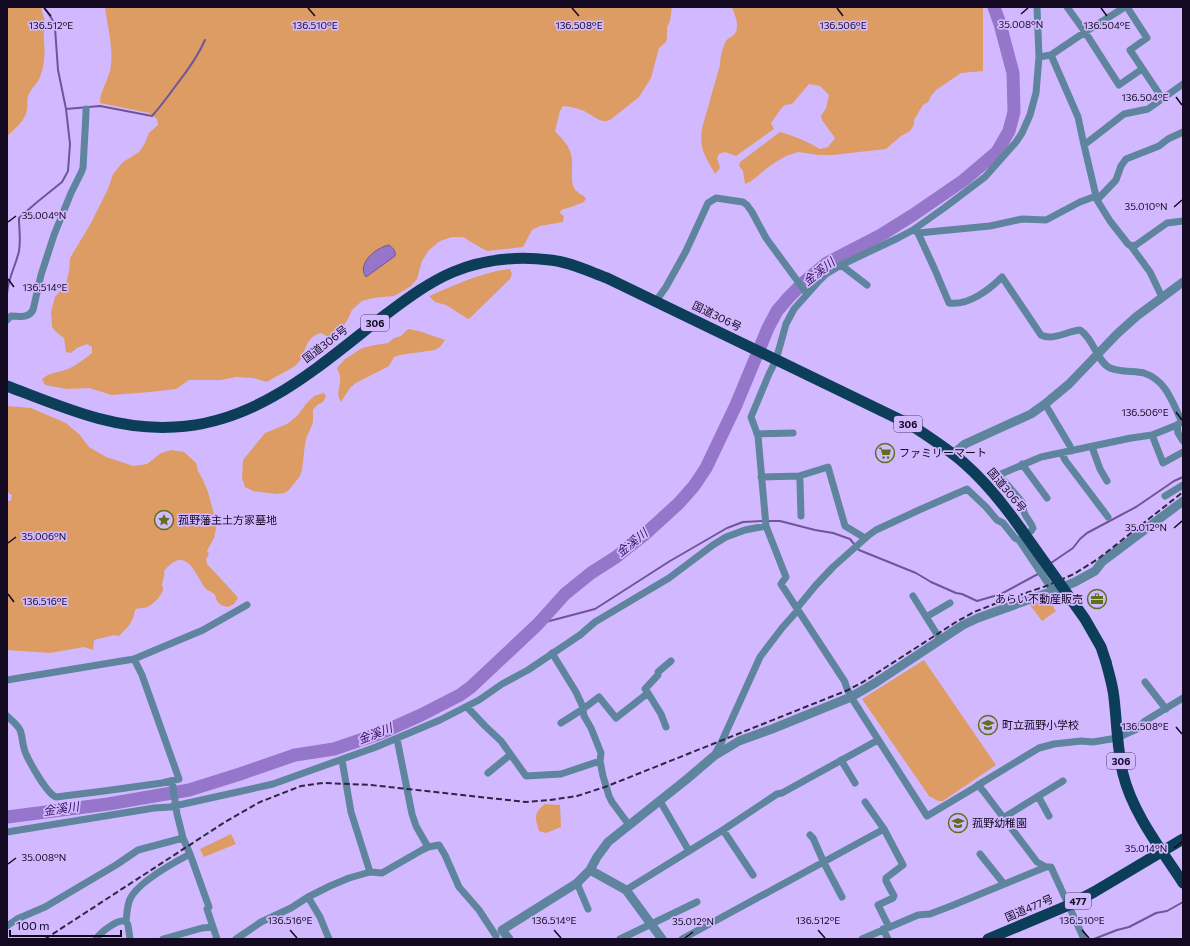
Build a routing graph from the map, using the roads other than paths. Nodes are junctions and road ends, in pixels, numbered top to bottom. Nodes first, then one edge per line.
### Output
1 (1037, 7) edge
2 (1067, 7) edge
3 (1126, 7) edge
4 (1085, 32) junction
5 (1051, 55) junction
6 (1039, 57) junction
7 (1142, 69) junction
8 (1183, 84) edge
9 (1162, 98) junction
10 (86, 109) dead end
11 (1183, 132) edge
12 (1084, 145) junction
13 (1096, 198) junction
14 (1183, 220) edge
15 (916, 232) junction
16 (1131, 246) junction
17 (841, 265) junction
18 (1183, 282) edge
19 (867, 285) dead end
20 (805, 292) junction
21 (1162, 297) junction
22 (656, 301) junction
23 (7, 320) edge
24 (1098, 354) junction
25 (772, 358) junction
26 (7, 386) edge
27 (1045, 404) junction
28 (1181, 422) edge
29 (793, 433) dead end
30 (757, 434) junction
31 (1152, 435) junction
32 (1183, 441) edge
33 (1092, 447) junction
34 (1071, 451) junction
35 (1183, 452) edge
36 (1062, 453) junction
37 (952, 454) junction
38 (1022, 464) junction
39 (799, 476) junction
40 (761, 477) junction
41 (1107, 481) dead end
42 (1183, 484) edge
43 (1165, 496) dead end
44 (1047, 498) dead end
45 (1183, 501) edge
46 (801, 516) dead end
47 (1108, 517) dead end
48 (765, 525) junction
49 (1020, 534) junction
50 (862, 540) junction
51 (1053, 591) junction
52 (913, 596) dead end
53 (950, 602) dead end
54 (247, 605) dead end
55 (798, 609) junction
56 (926, 617) junction
57 (940, 639) junction
58 (552, 653) junction
59 (134, 659) junction
60 (671, 661) dead end
61 (7, 680) edge
62 (1144, 682) dead end
63 (648, 693) junction
64 (852, 697) junction
65 (1183, 698) edge
66 (468, 705) junction
67 (583, 709) junction
68 (1166, 709) junction
69 (7, 716) edge
70 (561, 723) dead end
71 (666, 727) dead end
72 (1117, 738) junction
73 (397, 739) junction
74 (878, 740) junction
75 (510, 755) junction
76 (714, 756) junction
77 (342, 760) junction
78 (841, 760) junction
79 (600, 761) junction
80 (488, 773) dead end
81 (1063, 781) dead end
82 (172, 782) junction
83 (855, 783) dead end
84 (978, 785) junction
85 (1038, 796) junction
86 (660, 800) junction
87 (865, 802) dead end
88 (175, 804) junction
89 (1049, 816) dead end
90 (1003, 818) junction
91 (629, 825) junction
92 (884, 829) junction
93 (723, 830) junction
94 (7, 832) edge
95 (810, 835) dead end
96 (183, 838) junction
97 (1183, 840) edge
98 (428, 847) junction
99 (689, 851) junction
100 (1162, 852) junction
101 (190, 854) junction
102 (980, 854) dead end
103 (824, 863) junction
104 (1046, 866) junction
105 (590, 870) junction
106 (370, 872) junction
107 (753, 875) dead end
108 (577, 883) junction
109 (1183, 883) edge
110 (1004, 884) junction
111 (626, 890) junction
112 (308, 897) junction
113 (842, 897) dead end
114 (697, 902) dead end
115 (1069, 905) junction
116 (588, 909) dead end
117 (126, 921) junction
118 (652, 924) junction
119 (7, 926) edge
120 (213, 927) junction
121 (886, 928) junction
122 (496, 935) edge
123 (96, 939) edge
124 (130, 939) edge
125 (163, 939) edge
126 (218, 939) edge
127 (236, 939) edge
128 (329, 939) edge
129 (509, 939) edge
130 (620, 939) edge
131 (662, 939) edge
132 (682, 939) edge
133 (862, 939) edge
134 (888, 939) edge
135 (988, 939) edge
136 (1084, 939) edge

1 - 6 street
2 - 4 street
3 - 4 street
3 - 7 street
4 - 5 street
4 - 7 street
5 - 6 street
5 - 12 street
6 - 15 street
7 - 9 street
8 - 9 street
9 - 12 street
10 - 23 street
11 - 13 street
12 - 13 street
13 - 15 street
13 - 16 street
14 - 16 street
15 - 17 street
15 - 24 street
16 - 21 street
17 - 19 street
17 - 20 street
18 - 21 street
20 - 22 street
20 - 25 street
21 - 24 street
22 - 25 highway, 国道306号 / 306
22 - 26 highway, 国道306号 / 306
24 - 27 street
24 - 28 street
25 - 30 street
25 - 37 highway, 国道306号 / 306
27 - 34 street
27 - 37 street
28 - 31 street
28 - 32 street
29 - 30 street
30 - 40 street
31 - 33 street
31 - 35 street
33 - 34 street
33 - 41 street
34 - 36 street
36 - 38 street
36 - 47 street
37 - 49 highway, 国道306号 / 306
38 - 44 street
38 - 49 street
39 - 40 street
39 - 46 street
39 - 50 street
40 - 48 street
42 - 43 street
45 - 51 street
48 - 55 street
48 - 58 street
49 - 50 street
49 - 51 street
49 - 72 highway, 国道306号 / 306, bridge
50 - 55 street
51 - 57 street
52 - 56 street
53 - 56 street
54 - 59 street
55 - 64 street
55 - 76 street
56 - 57 street
57 - 64 street
58 - 66 street
58 - 67 street
59 - 61 street
59 - 82 street
60 - 63 street
62 - 68 street
63 - 67 street
63 - 71 street
64 - 74 street
64 - 76 street
65 - 68 street
66 - 73 street
66 - 75 street
67 - 70 street
67 - 79 street
68 - 72 street
69 - 82 street
72 - 84 street
72 - 100 highway, 国道306号 / 306
73 - 77 street
73 - 98 street
74 - 78 street
74 - 84 street
75 - 79 street
75 - 80 street
76 - 86 street
77 - 88 street
77 - 106 street
78 - 83 street
78 - 93 street
79 - 91 street
81 - 85 street
82 - 88 street
84 - 90 street
85 - 89 street
85 - 90 street
86 - 91 street
86 - 99 street
87 - 92 street
88 - 94 street
88 - 96 street
90 - 104 street
91 - 105 street
92 - 103 street
92 - 121 street
93 - 99 street
93 - 107 street
95 - 103 street
96 - 101 street
96 - 119 street
97 - 100 highway, 国道477号 / 477
98 - 106 street
98 - 122 street
99 - 111 street
100 - 109 highway, 国道306号 / 306
100 - 115 highway, 国道477号 / 477
101 - 117 street
101 - 120 street
102 - 110 street
103 - 113 street
103 - 132 street
104 - 110 street
104 - 115 street
105 - 108 street
105 - 111 street
106 - 112 street
108 - 116 street
108 - 122 street
110 - 121 street
111 - 118 street
112 - 127 street
112 - 128 street
114 - 118 street
115 - 135 highway, 国道477号 / 477
115 - 136 street
117 - 123 street
117 - 124 street
118 - 130 street
118 - 131 street
120 - 125 street
120 - 126 street
121 - 133 street
121 - 134 street
122 - 129 street

